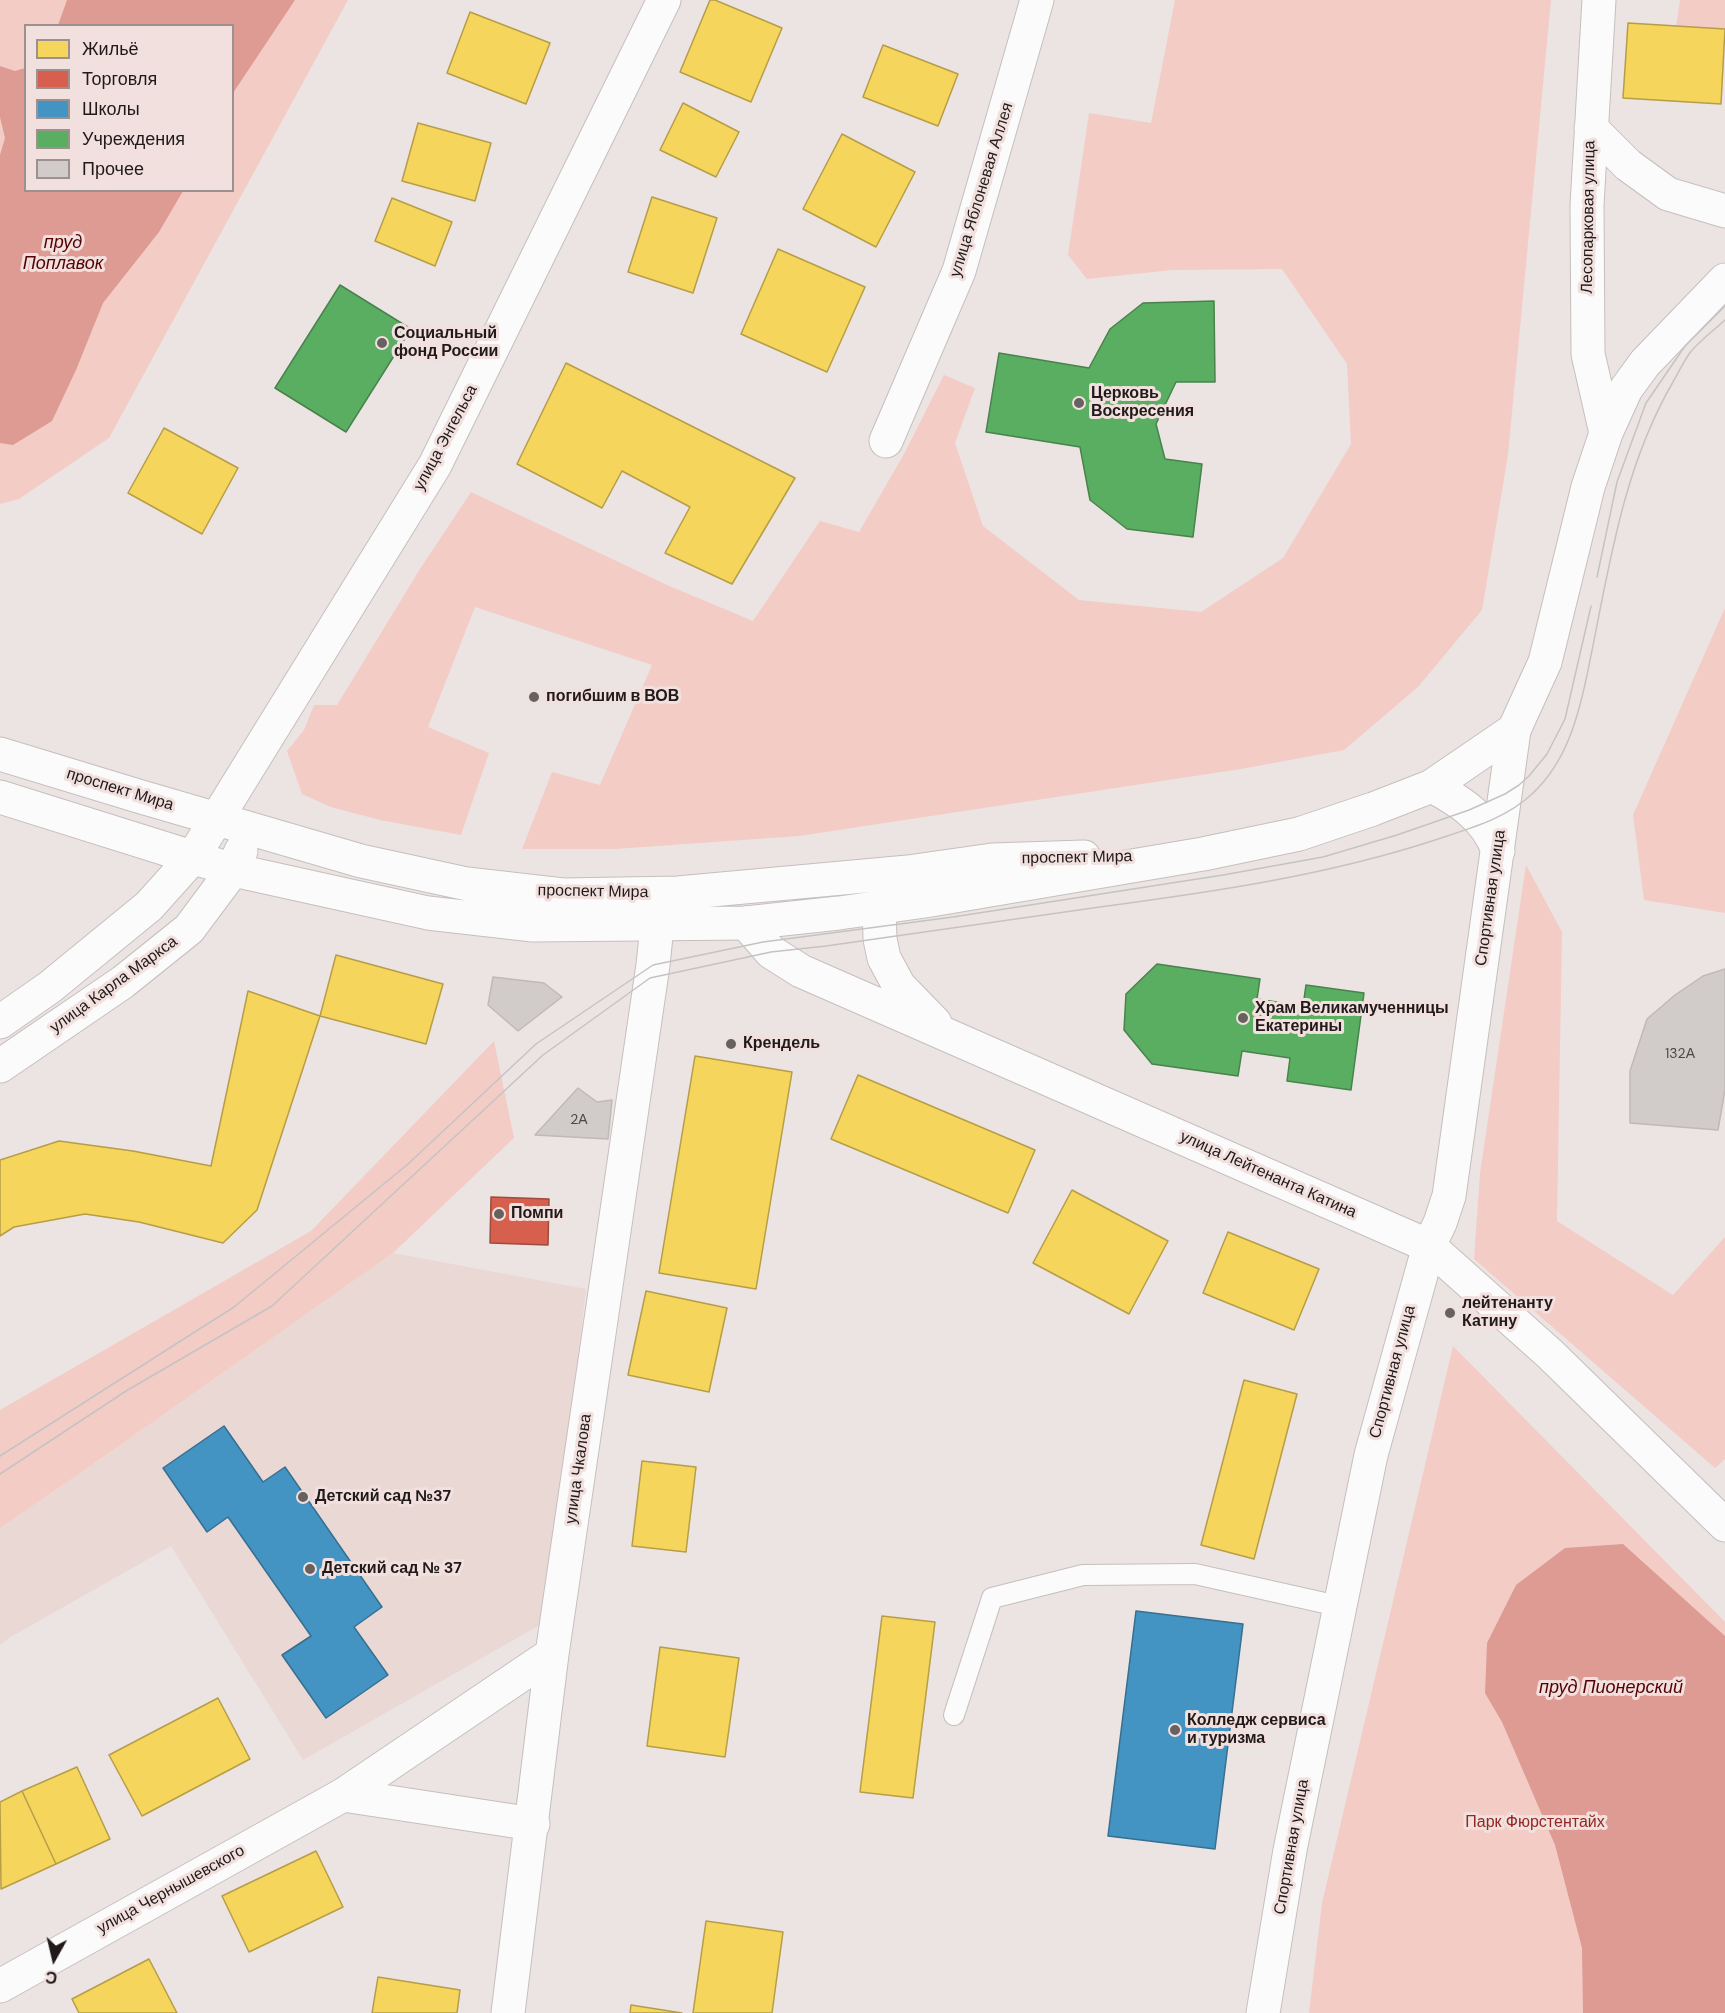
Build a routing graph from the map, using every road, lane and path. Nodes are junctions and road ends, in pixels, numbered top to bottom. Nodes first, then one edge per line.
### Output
1 (664, 0) edge
2 (1037, 0) edge
3 (1599, 0) edge
4 (1592, 128) junction
5 (1725, 211) edge
6 (1725, 280) edge
7 (1606, 433) junction
8 (886, 441) dead end
9 (1515, 730) junction
10 (0, 754) edge
11 (1432, 786) junction
12 (0, 796) edge
13 (215, 819) junction
14 (249, 828) junction
15 (1498, 851) junction
16 (1203, 854) junction
17 (193, 857) junction
18 (234, 870) junction
19 (908, 872) junction
20 (660, 893) junction
21 (879, 907) junction
22 (746, 923) junction
23 (656, 925) junction
24 (0, 1022) edge
25 (946, 1034) junction
26 (0, 1066) edge
27 (1429, 1246) junction
28 (1725, 1525) edge
29 (1338, 1606) junction
30 (552, 1654) junction
31 (954, 1715) dead end
32 (343, 1795) junction
33 (532, 1824) junction
34 (0, 1986) edge
35 (508, 2013) edge
36 (1263, 2013) edge

1 - 13 street, улица Энгельса
2 - 8 street, улица Яблоневая Аллея
3 - 4 street, Лесопарковая улица
4 - 5 street
4 - 7 street, Лесопарковая улица
6 - 7 street, Спортивная улица
7 - 9 street, Спортивная улица
9 - 11 street
9 - 15 street, Спортивная улица
10 - 13 street, проспект Мира
11 - 15 street
11 - 16 street
12 - 17 street, проспект Мира
13 - 14 street, проспект Мира
13 - 17 street, улица Энгельса
14 - 18 street, улица Карла Маркса
14 - 20 street, проспект Мира
15 - 27 street, Спортивная улица
16 - 19 street, проспект Мира
16 - 21 street, проспект Мира
17 - 18 street, проспект Мира
17 - 24 street
18 - 23 street, проспект Мира
18 - 26 street, улица Карла Маркса
19 - 20 street, проспект Мира
19 - 21 street
20 - 23 street, улица Чкалова
21 - 22 street, проспект Мира
21 - 25 street
22 - 23 street, проспект Мира
22 - 25 street, улица Лейтенанта Катина
23 - 30 street, улица Чкалова
25 - 27 street, улица Лейтенанта Катина
27 - 28 street, улица Лейтенанта Катина
27 - 29 street, Спортивная улица
29 - 31 lane
29 - 36 street, Спортивная улица
30 - 32 street, улица Чернышевского
30 - 33 street, улица Чкалова
32 - 33 street
32 - 34 street, улица Чернышевского
33 - 35 street, улица Чкалова

